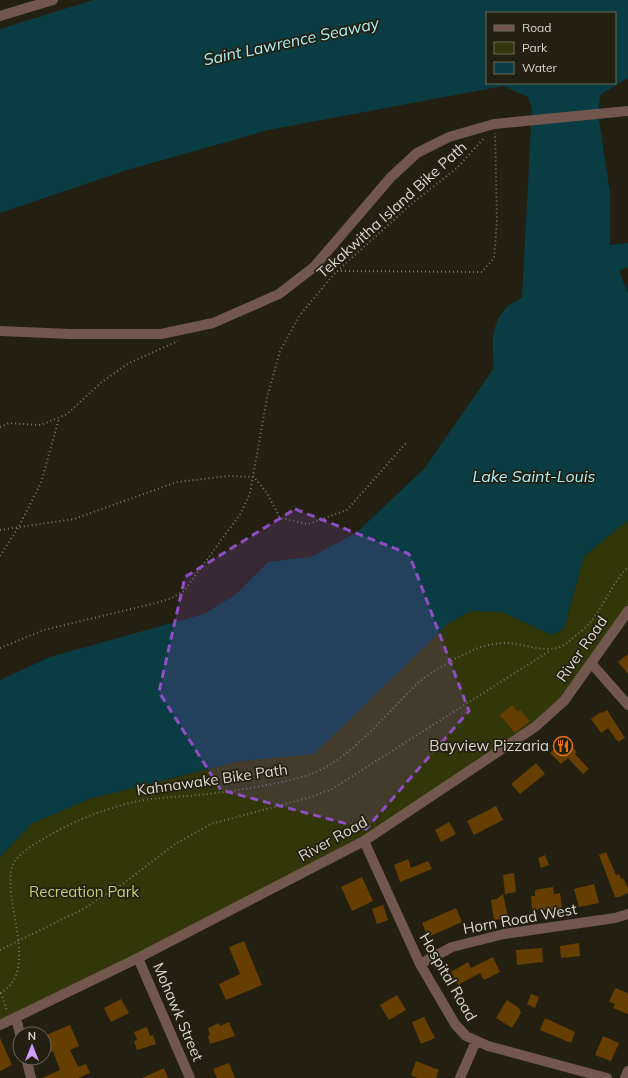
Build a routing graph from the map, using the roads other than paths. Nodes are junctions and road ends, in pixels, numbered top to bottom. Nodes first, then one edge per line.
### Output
1 (53, 0) edge
2 (0, 16) edge
3 (628, 111) edge
4 (0, 331) edge
5 (628, 611) edge
6 (591, 663) junction
7 (628, 705) edge
8 (364, 841) junction
9 (628, 914) edge
10 (138, 958) junction
11 (420, 964) junction
12 (13, 1019) junction
13 (0, 1025) edge
14 (16, 1026) edge
15 (476, 1042) junction
16 (28, 1066) edge
17 (628, 1071) edge
18 (31, 1078) edge
19 (190, 1078) edge
20 (460, 1078) edge
21 (607, 1078) edge
22 (625, 1078) edge

1 - 2 street
3 - 4 street
5 - 6 street, River Road
6 - 7 street
6 - 8 street, River Road
8 - 10 street, River Road
8 - 11 street, Hospital Road
9 - 11 street, Horn Road West
10 - 12 street, River Road
10 - 19 street, Mohawk Street
11 - 15 street, Hospital Road
12 - 13 street, River Road
12 - 14 street
15 - 20 street
15 - 21 street, Hospital Road
16 - 18 street
17 - 22 street

